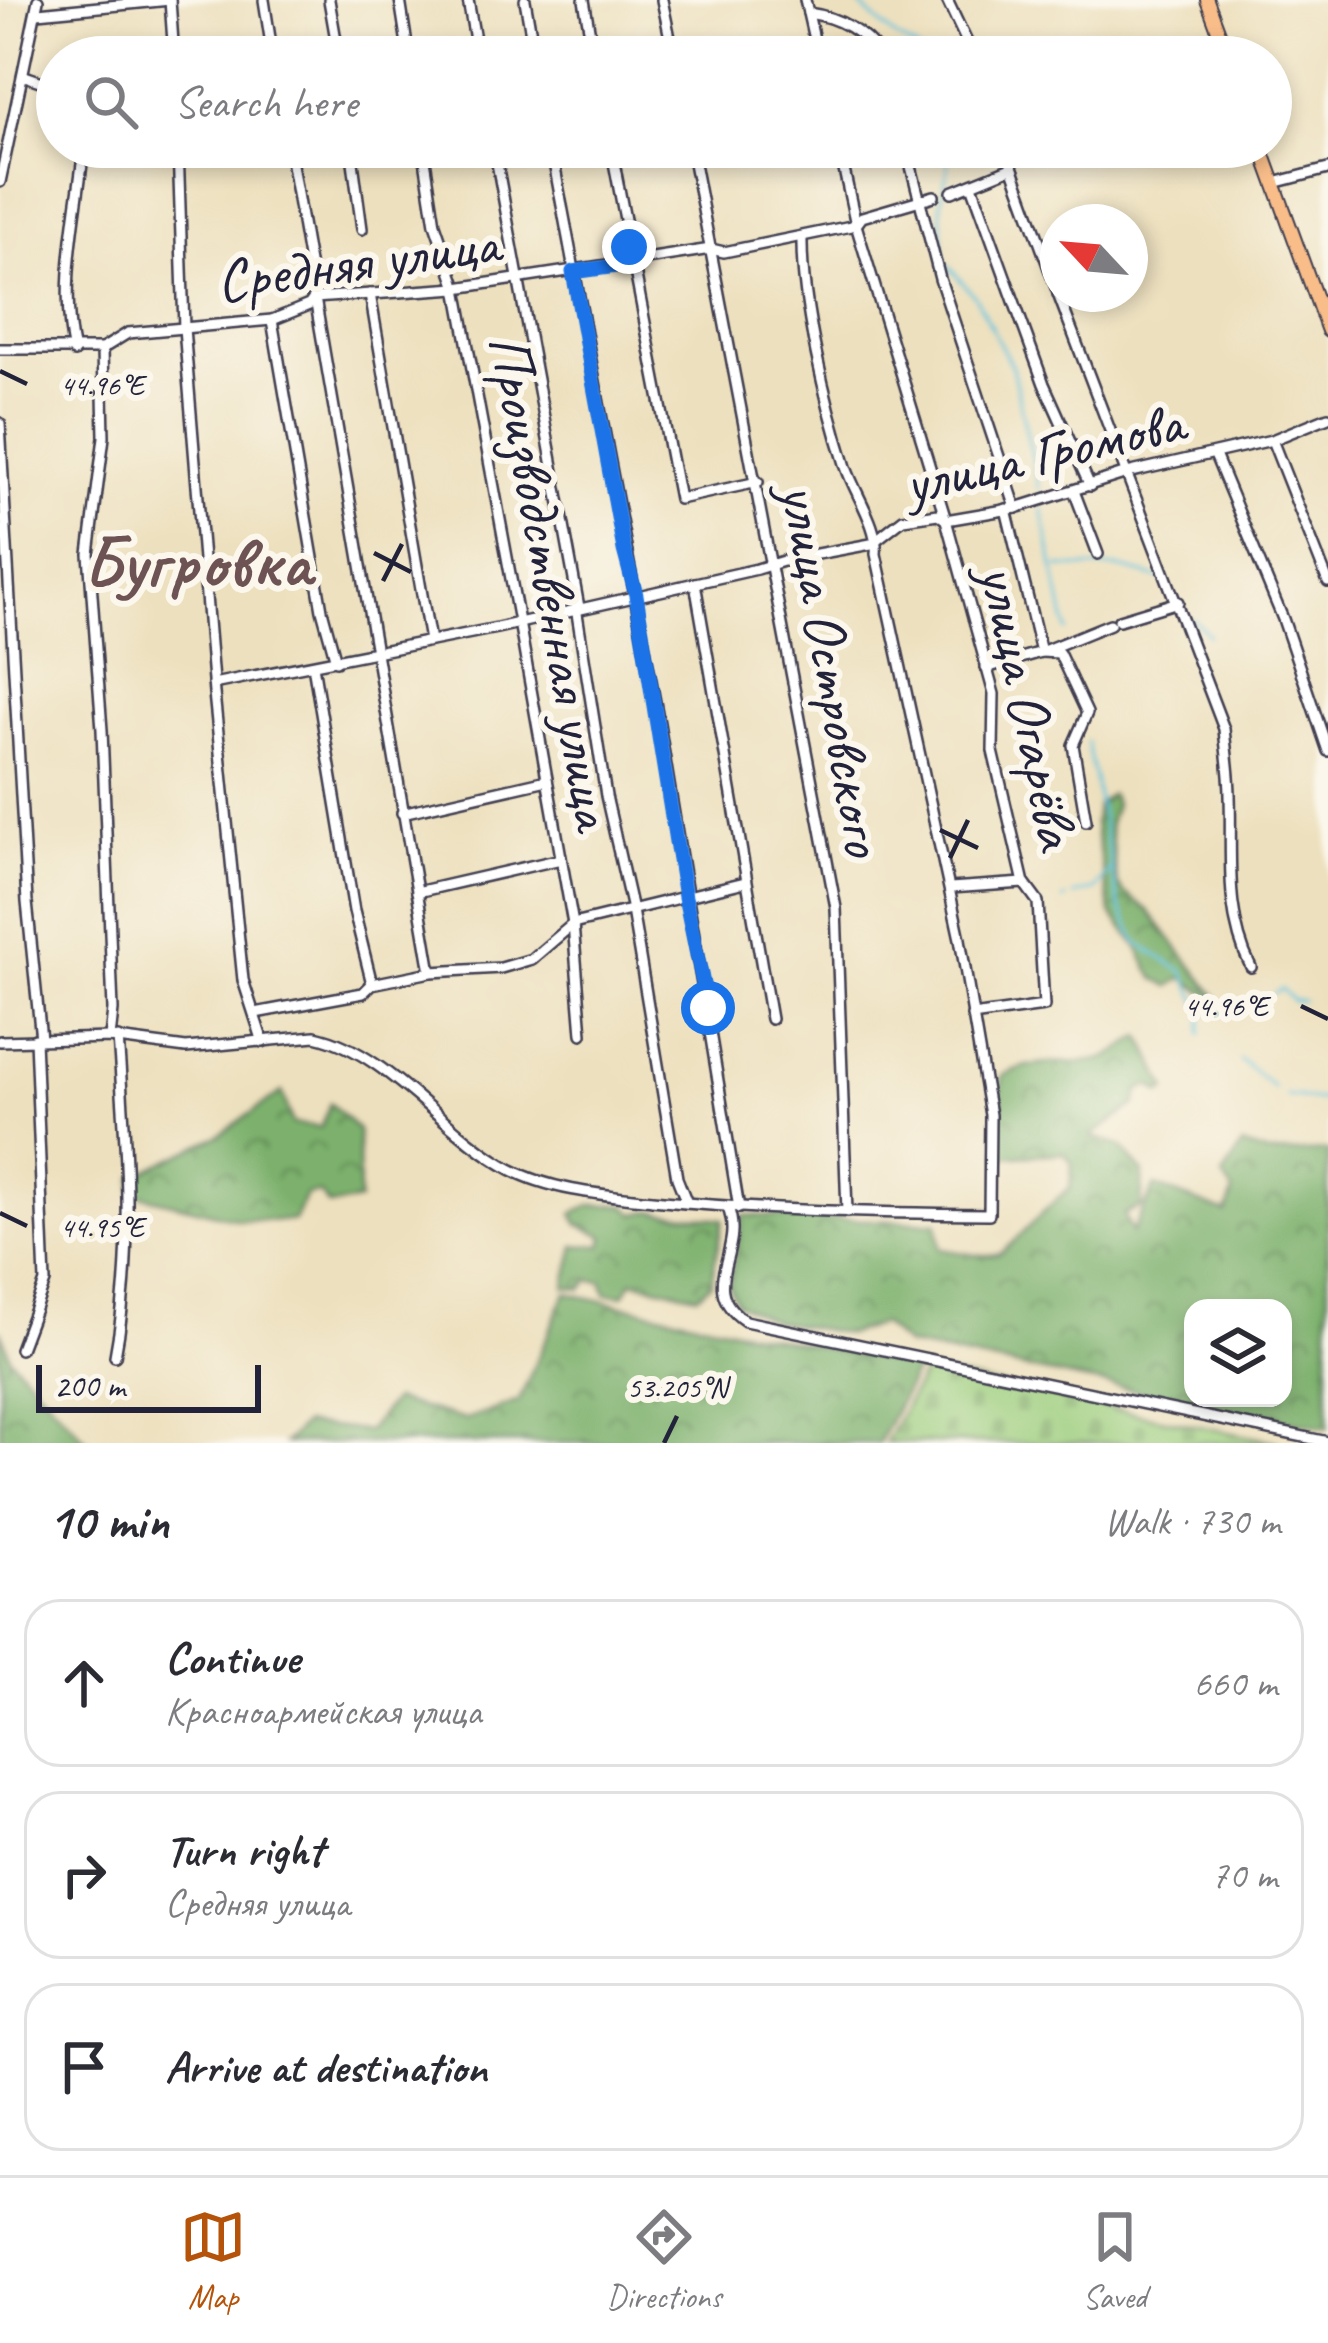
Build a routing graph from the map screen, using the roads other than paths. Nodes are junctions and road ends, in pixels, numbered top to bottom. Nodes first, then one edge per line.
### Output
1 (38, 0) edge
2 (170, 0) edge
3 (264, 0) edge
4 (329, 0) edge
5 (400, 0) edge
6 (468, 0) edge
7 (525, 0) edge
8 (584, 0) edge
9 (662, 0) edge
10 (805, 0) edge
11 (947, 0) edge
12 (1208, 0) edge
13 (808, 13) junction
14 (38, 14) junction
15 (173, 36) edge
16 (270, 36) edge
17 (335, 36) edge
18 (406, 36) edge
19 (474, 36) edge
20 (531, 36) edge
21 (590, 36) edge
22 (670, 36) edge
23 (813, 36) edge
24 (863, 36) edge
25 (964, 36) edge
26 (1221, 36) edge
27 (25, 76) junction
28 (36, 80) edge
29 (82, 168) edge
30 (179, 168) edge
31 (292, 168) edge
32 (354, 168) edge
33 (426, 168) edge
34 (498, 168) edge
35 (555, 168) edge
36 (615, 168) edge
37 (695, 168) edge
38 (844, 168) edge
39 (911, 168) edge
40 (1011, 168) joint
41 (1269, 168) edge
42 (1328, 169) edge
43 (0, 182) edge
44 (1274, 183) junction
45 (972, 185) junction
46 (952, 192) dead end
47 (934, 196) dead end
48 (920, 201) junction
49 (856, 225) junction
50 (362, 229) dead end
51 (802, 238) junction
52 (1040, 246) edge
53 (711, 249) junction
54 (631, 264) junction
55 (573, 272) junction
56 (518, 280) junction
57 (457, 288) junction
58 (370, 294) junction
59 (314, 298) junction
60 (1065, 312) edge
61 (272, 320) junction
62 (184, 328) junction
63 (1328, 331) edge
64 (0, 349) edge
65 (102, 349) junction
66 (74, 352) junction
67 (1328, 417) edge
68 (0, 423) edge
69 (1272, 440) junction
70 (1215, 455) junction
71 (1127, 473) junction
72 (758, 482) junction
73 (1090, 486) junction
74 (1074, 491) junction
75 (1011, 509) junction
76 (946, 520) junction
77 (877, 540) junction
78 (1098, 554) dead end
79 (773, 565) junction
80 (1328, 582) edge
81 (695, 583) junction
82 (636, 595) junction
83 (1178, 602) junction
84 (577, 607) junction
85 (519, 622) junction
86 (430, 641) junction
87 (376, 652) junction
88 (1041, 652) junction
89 (336, 661) junction
90 (313, 665) junction
91 (986, 668) junction
92 (213, 684) junction
93 (1328, 751) edge
94 (547, 780) junction
95 (402, 813) junction
96 (1086, 821) dead end
97 (561, 859) junction
98 (745, 882) junction
99 (1024, 883) junction
100 (950, 888) junction
101 (417, 892) junction
102 (685, 897) junction
103 (632, 910) junction
104 (573, 925) junction
105 (1251, 967) dead end
106 (431, 972) junction
107 (372, 984) junction
108 (255, 1013) junction
109 (972, 1016) junction
110 (771, 1019) dead end
111 (582, 1034) dead end
112 (114, 1038) junction
113 (38, 1039) junction
114 (0, 1041) edge
115 (263, 1042) junction
116 (687, 1203) junction
117 (734, 1208) junction
118 (847, 1212) junction
119 (20, 1349) dead end
120 (115, 1356) dead end
121 (1328, 1442) edge

1 - 14 street
2 - 14 street
2 - 15 street
3 - 16 street
4 - 17 street
5 - 18 street
6 - 19 street
7 - 20 street
8 - 21 street
9 - 22 street
10 - 13 street
11 - 25 street
12 - 26 main road
13 - 23 street
13 - 24 street
14 - 27 street
27 - 28 street
27 - 43 street
29 - 66 street
30 - 62 street
31 - 59 street
32 - 50 street
33 - 57 street, Производственная улица
34 - 56 street
35 - 55 street
36 - 54 street
37 - 53 street, улица Островского
38 - 49 street, улица Огарёва
39 - 48 street
40 - 45 street
40 - 52 street
41 - 44 main road
42 - 44 street
44 - 63 main road
45 - 46 street
45 - 73 street
47 - 48 street, Средняя улица
48 - 49 street, Средняя улица
48 - 75 street
49 - 51 street, Средняя улица
49 - 76 street, улица Огарёва
51 - 53 street, Средняя улица
51 - 77 street
53 - 54 street, Средняя улица
53 - 72 street, улица Островского
54 - 55 street, Средняя улица
54 - 72 street
55 - 56 street, Средняя улица
55 - 82 street
56 - 57 street, Средняя улица
56 - 84 street
57 - 58 street, Средняя улица
57 - 85 street, Производственная улица
58 - 59 street, Средняя улица
58 - 86 street
59 - 61 street, Средняя улица
59 - 87 street
60 - 71 street
61 - 62 street, Средняя улица
61 - 89 street
62 - 65 street, Средняя улица
62 - 92 street
64 - 66 street, Средняя улица
65 - 66 street, Средняя улица
65 - 112 street
67 - 69 street, улица Громова
68 - 113 street
69 - 70 street, улица Громова
69 - 80 street
70 - 71 street, улица Громова
70 - 93 street
71 - 73 street, улица Громова
71 - 83 street
72 - 79 street, улица Островского
73 - 74 street, улица Громова
74 - 75 street, улица Громова
74 - 78 street
75 - 76 street, улица Громова
75 - 88 street
76 - 77 street, улица Громова
76 - 91 street, улица Огарёва
77 - 79 street, улица Громова
77 - 100 street
79 - 81 street, улица Громова
79 - 118 street, улица Островского
81 - 82 street, улица Громова
81 - 98 street
82 - 84 street, улица Громова
82 - 102 street
83 - 88 street
83 - 105 street
84 - 85 street, улица Громова
84 - 103 street
85 - 86 street, улица Громова
85 - 94 street, Производственная улица
86 - 87 street, улица Громова
87 - 89 street, улица Громова
87 - 95 street
88 - 91 street
88 - 96 street
89 - 90 street, улица Громова
90 - 92 street, улица Громова
90 - 107 street
91 - 99 street, улица Огарёва
92 - 108 street
94 - 95 street
94 - 97 street, Производственная улица
95 - 101 street
97 - 101 street
97 - 104 street, Производственная улица
98 - 102 street
98 - 110 street
99 - 100 street
99 - 109 street, улица Огарёва
100 - 109 street
101 - 106 street
102 - 103 street
102 - 117 street
103 - 104 street
103 - 116 street
104 - 106 street
104 - 111 street, Производственная улица
106 - 107 street
107 - 108 street
108 - 115 street
109 - 118 street
112 - 113 street
112 - 115 street
112 - 120 street
113 - 114 street
113 - 119 street
115 - 116 street
116 - 117 street
117 - 118 street
117 - 121 street

